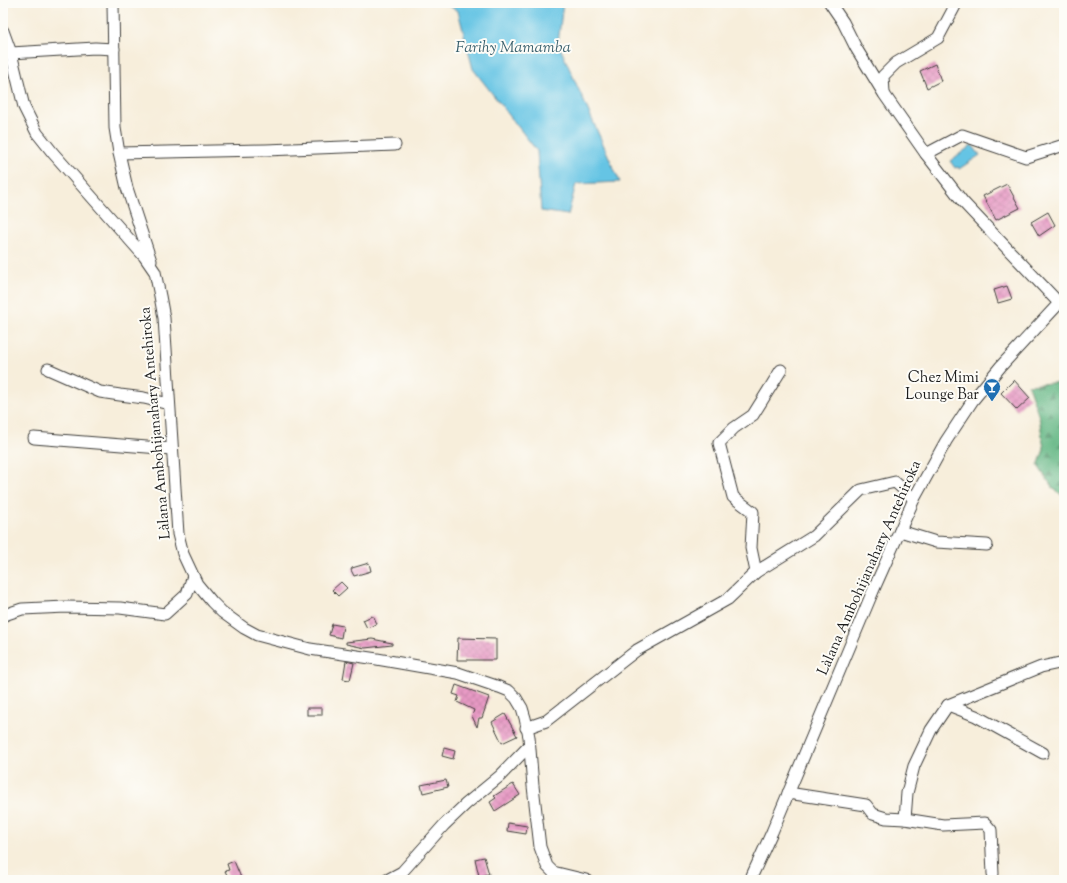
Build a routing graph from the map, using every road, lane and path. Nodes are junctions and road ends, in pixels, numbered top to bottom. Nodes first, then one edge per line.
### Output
1 (113, 3) edge
2 (830, 3) edge
3 (955, 3) edge
4 (3, 31) edge
5 (114, 49) junction
6 (11, 53) junction
7 (884, 94) junction
8 (395, 145) dead end
9 (1064, 145) edge
10 (119, 153) junction
11 (926, 154) junction
12 (155, 272) junction
13 (1061, 300) edge
14 (48, 369) dead end
15 (781, 370) dead end
16 (169, 404) junction
17 (34, 438) dead end
18 (172, 449) junction
19 (914, 499) junction
20 (900, 531) junction
21 (987, 545) dead end
22 (756, 572) junction
23 (193, 576) junction
24 (3, 616) edge
25 (1064, 662) edge
26 (948, 705) junction
27 (526, 728) junction
28 (529, 746) junction
29 (1043, 753) dead end
30 (788, 792) junction
31 (905, 819) junction
32 (547, 866) junction
33 (993, 874) dead end
34 (387, 880) edge
35 (548, 880) edge
36 (586, 880) edge
37 (750, 880) edge

1 - 5 street
2 - 7 street
3 - 7 street
4 - 6 street, Làlana Ambohijanahary Antehiroka
5 - 6 street
5 - 10 street
6 - 12 street, Làlana Ambohijanahary Antehiroka
7 - 11 street
8 - 10 street
9 - 11 street
10 - 12 street
11 - 13 street
12 - 16 street, Làlana Ambohijanahary Antehiroka
13 - 19 street, Làlana Ambohijanahary Antehiroka
14 - 16 street
15 - 22 street
16 - 18 street, Làlana Ambohijanahary Antehiroka
17 - 18 street
18 - 23 street, Làlana Ambohijanahary Antehiroka
19 - 20 street, Làlana Ambohijanahary Antehiroka
19 - 22 street
20 - 21 street
20 - 30 street, Làlana Ambohijanahary Antehiroka
22 - 27 street
23 - 24 street
23 - 27 street, Làlana Ambohijanahary Antehiroka
25 - 26 street
26 - 29 street
26 - 31 street
27 - 28 street, Làlana Ambohijanahary Antehiroka
28 - 32 street, Làlana Ambohijanahary Antehiroka
28 - 34 street
30 - 31 street
30 - 37 street, Làlana Ambohijanahary Antehiroka
31 - 33 street
32 - 35 street, Làlana Ambohijanahary Antehiroka
32 - 36 street

